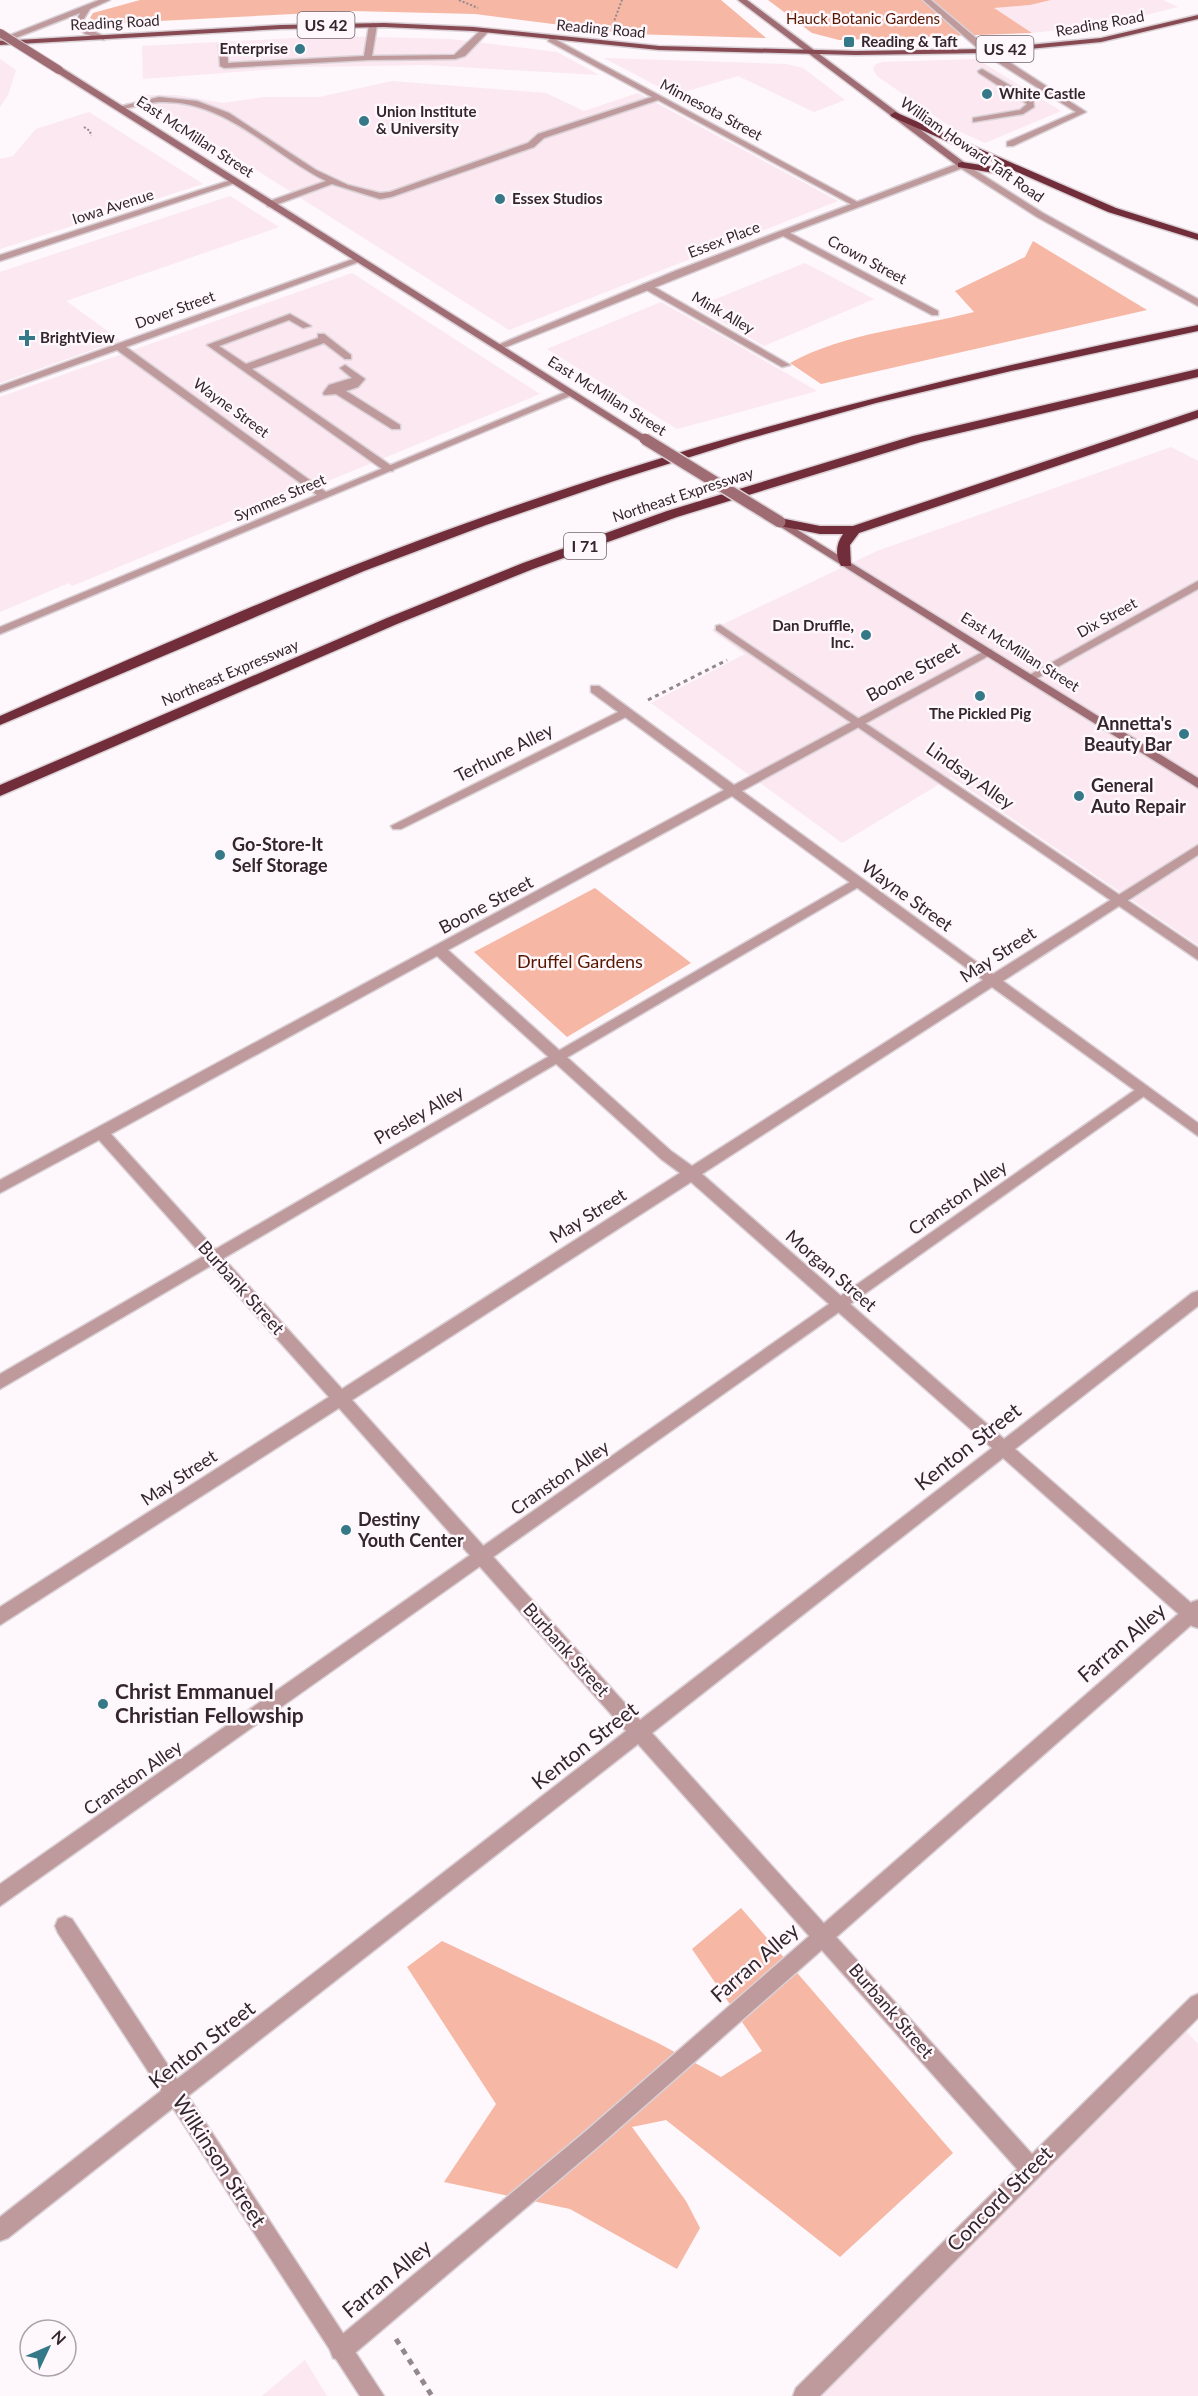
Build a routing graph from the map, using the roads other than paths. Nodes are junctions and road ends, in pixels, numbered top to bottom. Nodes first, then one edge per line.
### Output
1 (106, 0) edge
2 (742, 0) edge
3 (927, 0) edge
4 (88, 6) junction
5 (1198, 17) edge
6 (373, 25) junction
7 (485, 31) junction
8 (0, 33) edge
9 (101, 38) junction
10 (551, 39) junction
11 (0, 43) edge
12 (223, 45) dead end
13 (986, 51) junction
14 (810, 52) junction
15 (368, 58) junction
16 (982, 71) dead end
17 (656, 98) junction
18 (118, 108) junction
19 (895, 115) junction
20 (976, 120) dead end
21 (1010, 144) dead end
22 (962, 165) junction
23 (1032, 177) junction
24 (234, 182) junction
25 (332, 182) junction
26 (270, 204) junction
27 (858, 205) junction
28 (785, 234) junction
29 (1198, 237) edge
30 (0, 258) edge
31 (359, 260) junction
32 (646, 286) junction
33 (1198, 303) edge
34 (935, 313) dead end
35 (306, 326) dead end
36 (1198, 328) edge
37 (118, 346) junction
38 (498, 347) junction
39 (348, 357) dead end
40 (785, 365) dead end
41 (245, 368) junction
42 (345, 368) dead end
43 (1198, 373) edge
44 (0, 389) edge
45 (572, 393) junction
46 (1198, 414) edge
47 (396, 427) dead end
48 (389, 469) junction
49 (325, 496) junction
50 (780, 522) junction
51 (854, 530) junction
52 (846, 563) junction
53 (1198, 584) edge
54 (720, 628) dead end
55 (0, 631) edge
56 (988, 652) junction
57 (1030, 678) junction
58 (595, 689) dead end
59 (626, 712) junction
60 (0, 721) edge
61 (860, 722) junction
62 (1198, 784) edge
63 (733, 790) junction
64 (0, 791) edge
65 (397, 826) dead end
66 (1198, 849) edge
67 (857, 882) junction
68 (1117, 901) junction
69 (439, 950) junction
70 (1198, 956) edge
71 (993, 981) junction
72 (557, 1057) junction
73 (1142, 1090) junction
74 (1198, 1131) edge
75 (101, 1132) junction
76 (692, 1174) junction
77 (0, 1187) edge
78 (214, 1257) junction
79 (1198, 1297) edge
80 (840, 1305) junction
81 (0, 1382) edge
82 (339, 1398) junction
83 (1003, 1448) junction
84 (482, 1555) junction
85 (1196, 1614) edge
86 (0, 1617) edge
87 (639, 1732) junction
88 (0, 1896) edge
89 (65, 1926) dead end
90 (824, 1935) junction
91 (1198, 2004) edge
92 (175, 2094) junction
93 (1030, 2168) junction
94 (0, 2230) edge
95 (342, 2349) junction
96 (373, 2396) edge
97 (804, 2396) edge

1 - 4 street
2 - 14 main road, William Howard Taft Road
3 - 13 street
4 - 9 street
4 - 11 street
5 - 13 main road, Reading Road / US 42
6 - 7 main road, Reading Road / US 42
6 - 9 main road, Reading Road / US 42
6 - 15 street
7 - 10 main road, Reading Road / US 42
7 - 15 street
8 - 18 main road, East McMillan Street, bridge
9 - 11 main road, Reading Road / US 42
10 - 14 main road, Reading Road / US 42
10 - 17 street, Minnesota Street
12 - 15 street
13 - 14 main road, Reading Road / US 42
13 - 21 street
14 - 19 main road, William Howard Taft Road
16 - 20 street
17 - 25 street
17 - 27 street, Minnesota Street
18 - 24 main road, East McMillan Street
18 - 25 street
19 - 22 main road, William Howard Taft Road
19 - 23 highway
22 - 23 highway
22 - 27 street, Essex Place
22 - 33 street, William Howard Taft Road
23 - 29 highway
24 - 26 main road, East McMillan Street
24 - 30 street, Iowa Avenue
25 - 26 street
26 - 31 main road, East McMillan Street
27 - 28 street, Essex Place
28 - 32 street, Essex Place
28 - 34 street, Crown Street
31 - 37 street, Dover Street
31 - 38 main road, East McMillan Street
32 - 38 street, Essex Place
32 - 40 street, Mink Alley
35 - 41 street
36 - 60 highway
37 - 44 street, Dover Street
37 - 49 street, Wayne Street
38 - 45 main road, East McMillan Street
39 - 41 street
41 - 48 street
42 - 47 street
43 - 64 highway, Northeast Expressway / I 71
45 - 48 street, Symmes Street
45 - 50 main road, East McMillan Street, bridge
46 - 51 highway
48 - 49 street, Symmes Street
49 - 55 street, Symmes Street
50 - 51 highway
50 - 52 main road, East McMillan Street
51 - 52 highway
52 - 56 main road, East McMillan Street
53 - 57 street, Dix Street
54 - 61 street, Lindsay Alley
56 - 57 main road, East McMillan Street
56 - 61 street, Boone Street
57 - 62 main road, East McMillan Street
58 - 59 street, Wayne Street
59 - 63 street, Wayne Street
59 - 65 street, Terhune Alley
61 - 63 street, Boone Street
61 - 68 street, Lindsay Alley
63 - 67 street, Wayne Street
63 - 69 street, Boone Street
66 - 68 street, May Street
67 - 71 street, Wayne Street
67 - 72 street, Presley Alley
68 - 70 street, Lindsay Alley
68 - 71 street, May Street
69 - 72 street, Morgan Street
69 - 75 street, Boone Street
71 - 73 street, Wayne Street
71 - 76 street, May Street
72 - 76 street, Morgan Street
72 - 78 street, Presley Alley
73 - 74 street, Wayne Street
73 - 80 street, Cranston Alley
75 - 77 street, Boone Street
75 - 78 street, Burbank Street
76 - 80 street, Morgan Street
76 - 82 street, May Street
78 - 81 street, Presley Alley
78 - 82 street, Burbank Street
79 - 83 street, Kenton Street
80 - 83 street, Morgan Street
80 - 84 street, Cranston Alley
82 - 84 street, Burbank Street
82 - 86 street, May Street
83 - 85 street, Morgan Street
83 - 87 street, Kenton Street
84 - 87 street, Burbank Street
84 - 88 street, Cranston Alley
85 - 90 street, Farran Alley
87 - 90 street, Burbank Street
87 - 92 street, Kenton Street
89 - 92 street, Wilkinson Street
90 - 93 street, Burbank Street
90 - 95 street, Farran Alley
91 - 93 street, Concord Street
92 - 94 street, Kenton Street
92 - 95 street, Wilkinson Street
93 - 97 street, Concord Street
95 - 96 street, Wilkinson Street

